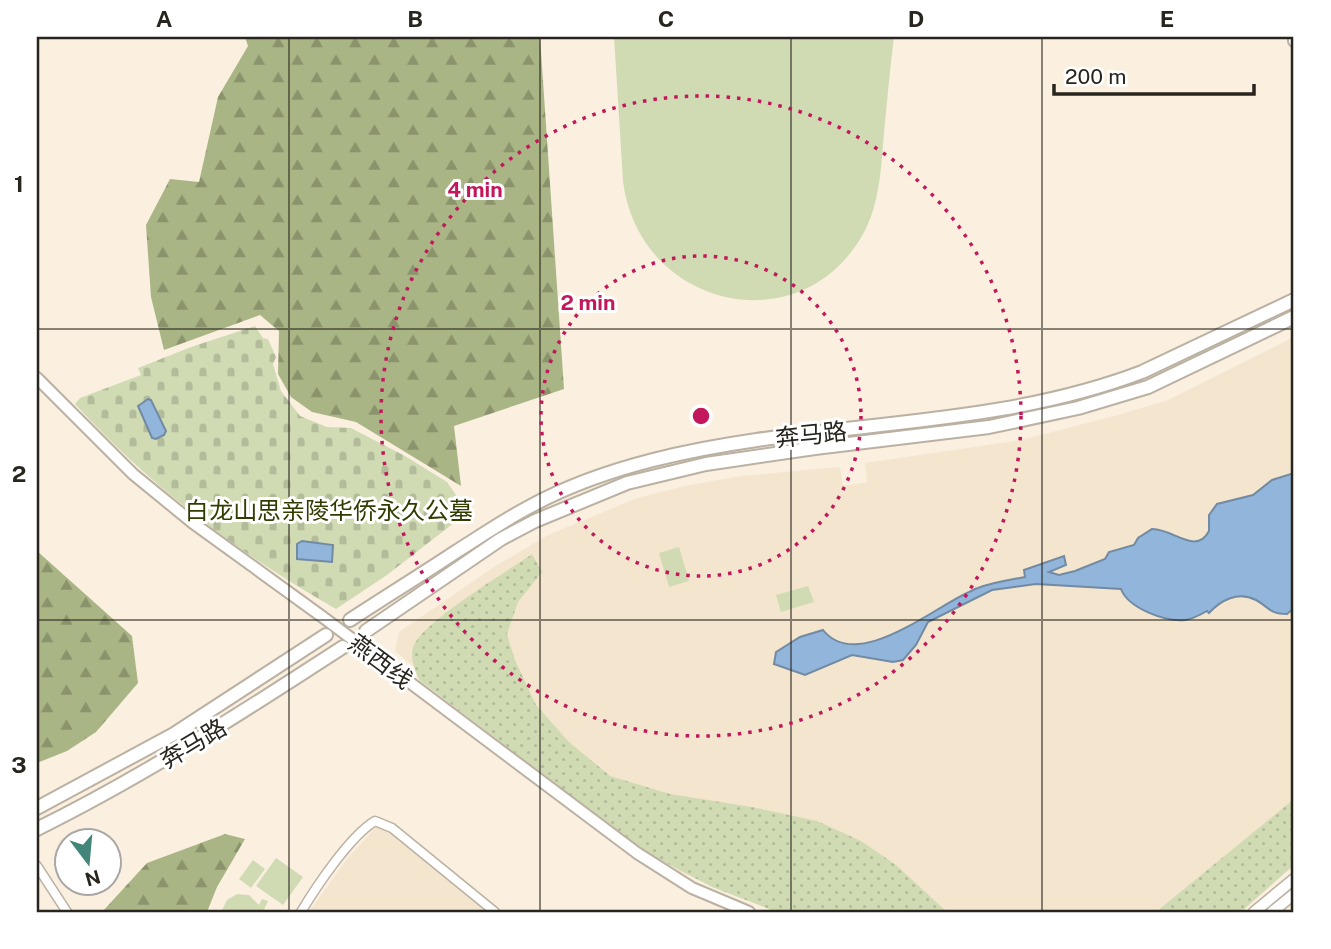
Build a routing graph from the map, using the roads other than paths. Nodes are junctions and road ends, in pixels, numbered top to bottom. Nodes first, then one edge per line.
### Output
1 (1287, 37) edge
2 (1294, 49) edge
3 (1294, 300) edge
4 (1294, 317) edge
5 (37, 378) edge
6 (349, 620) dead end
7 (366, 631) dead end
8 (327, 635) dead end
9 (343, 647) dead end
10 (37, 808) edge
11 (37, 829) edge
12 (37, 866) edge
13 (1294, 879) edge
14 (1294, 894) edge
15 (67, 912) edge
16 (301, 912) edge
17 (495, 912) edge
18 (749, 912) edge
19 (1254, 912) edge
20 (1272, 912) edge

1 - 2 street
3 - 6 main road, 奔马路
4 - 7 main road, 奔马路
5 - 18 main road, 燕西线
8 - 10 main road, 奔马路
9 - 11 main road, 奔马路
12 - 15 street
13 - 19 street
14 - 20 street
16 - 17 street

